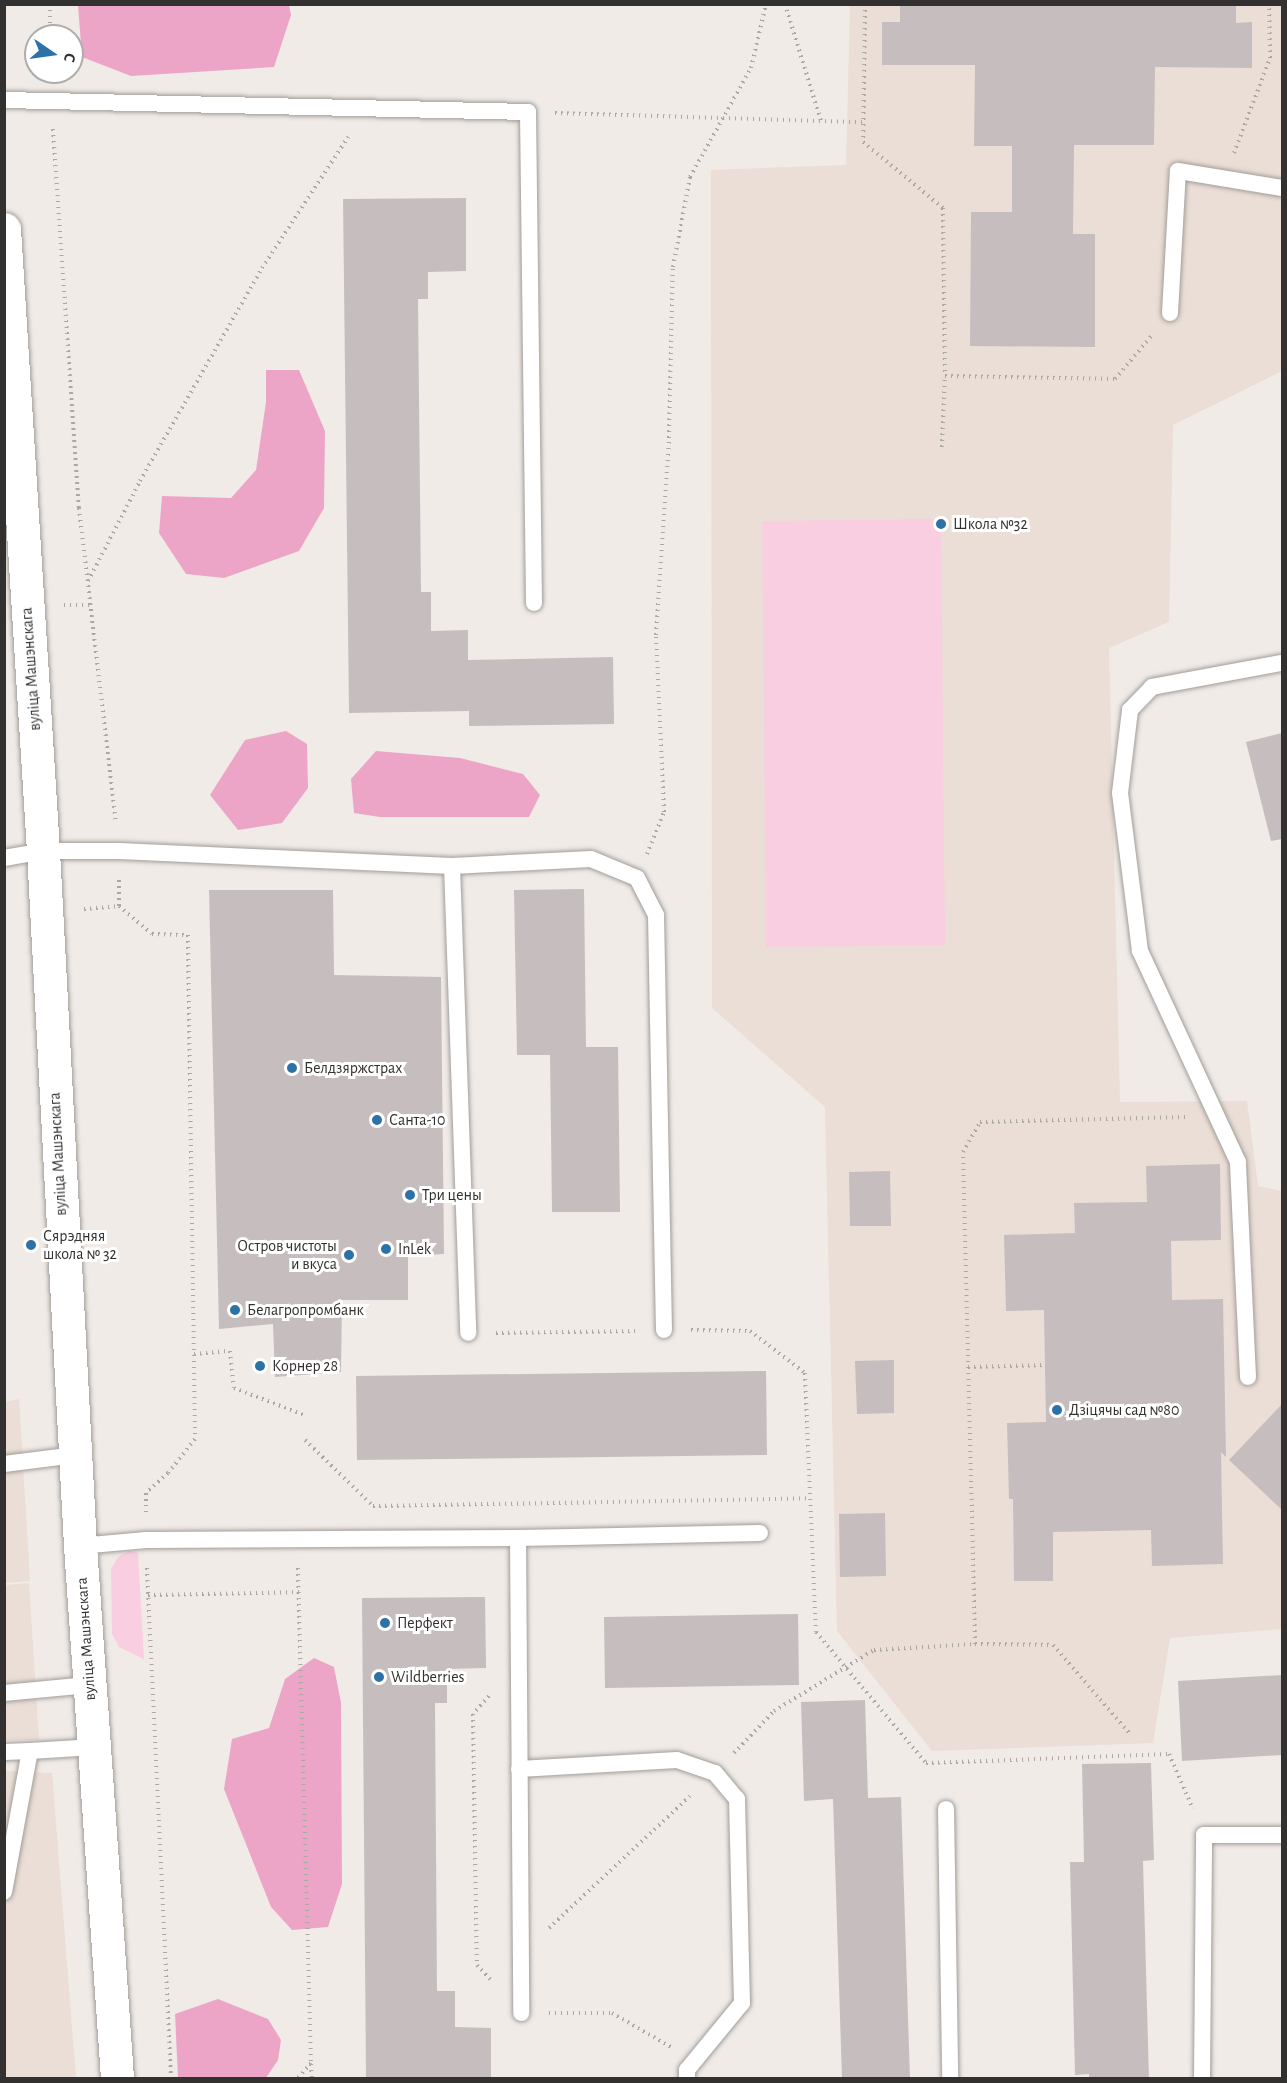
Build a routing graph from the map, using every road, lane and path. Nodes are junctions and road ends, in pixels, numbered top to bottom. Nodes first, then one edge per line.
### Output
1 (50, 4) edge
2 (766, 4) edge
3 (785, 4) edge
4 (865, 4) edge
5 (1269, 4) edge
6 (50, 24) edge
7 (4, 100) edge
8 (51, 102) junction
9 (367, 109) junction
10 (528, 112) junction
11 (724, 120) junction
12 (821, 121) junction
13 (863, 122) junction
14 (1225, 178) junction
15 (1282, 188) edge
16 (4, 229) edge
17 (1170, 313) joint
18 (945, 376) junction
19 (942, 447) dead end
20 (88, 581) junction
21 (534, 603) dead end
22 (1282, 663) edge
23 (43, 851) junction
24 (119, 851) junction
25 (4, 858) edge
26 (452, 866) junction
27 (637, 878) junction
28 (118, 906) junction
29 (74, 909) dead end
30 (1217, 1117) junction
31 (664, 1330) junction
32 (468, 1334) joint
33 (194, 1354) junction
34 (1045, 1365) dead end
35 (968, 1367) junction
36 (1248, 1377) dead end
37 (304, 1415) dead end
38 (306, 1440) dead end
39 (75, 1455) junction
40 (4, 1464) edge
41 (810, 1498) junction
42 (760, 1533) dead end
43 (518, 1538) junction
44 (146, 1540) junction
45 (297, 1540) junction
46 (80, 1546) junction
47 (299, 1592) junction
48 (148, 1595) junction
49 (975, 1644) junction
50 (845, 1669) junction
51 (89, 1685) junction
52 (4, 1693) edge
53 (1131, 1735) dead end
54 (95, 1747) junction
55 (30, 1751) junction
56 (4, 1752) edge
57 (519, 1769) junction
58 (715, 1773) junction
59 (946, 1809) dead end
60 (1204, 1835) junction
61 (1282, 1835) edge
62 (4, 1892) edge
63 (520, 1955) junction
64 (521, 2013) dead end
65 (311, 2063) junction
66 (117, 2079) edge
67 (171, 2079) edge
68 (298, 2079) edge
69 (312, 2079) edge
70 (687, 2079) edge
71 (950, 2079) edge
72 (1202, 2079) edge

1 - 6 path
2 - 11 path
3 - 12 path
4 - 13 path
5 - 14 path
7 - 8 lane
8 - 9 lane
8 - 20 path
9 - 10 lane
9 - 20 path
10 - 11 path
10 - 21 lane
11 - 12 path
11 - 27 path
12 - 13 path
13 - 18 path
14 - 15 lane
14 - 17 lane
16 - 23 main road, вуліца Машэнскага
17 - 18 path
18 - 19 path
20 - 24 path
22 - 30 lane
23 - 24 lane
23 - 25 lane
23 - 39 main road, вуліца Машэнскага
24 - 26 lane
24 - 28 path
26 - 27 lane
26 - 32 lane
27 - 31 lane
28 - 29 path
28 - 33 path
30 - 35 path
30 - 36 lane
31 - 32 path
31 - 41 path
33 - 37 path
33 - 44 path
34 - 35 path
35 - 49 path
38 - 41 path
39 - 40 lane
39 - 46 main road, вуліца Машэнскага
41 - 50 path
42 - 43 lane
43 - 45 lane
43 - 57 lane
44 - 45 lane
44 - 46 lane
44 - 48 path
45 - 47 path
46 - 51 main road, вуліца Машэнскага
47 - 48 path
47 - 65 path
48 - 67 path
49 - 50 path
49 - 53 path
50 - 58 path
50 - 60 path
51 - 52 lane
51 - 54 main road, вуліца Машэнскага
54 - 55 lane
54 - 66 main road, вуліца Машэнскага
55 - 56 lane
55 - 62 lane
57 - 58 lane
57 - 63 lane
58 - 63 path
58 - 70 lane
59 - 71 lane
60 - 61 lane
60 - 72 lane
63 - 64 lane
65 - 68 path
65 - 69 path

